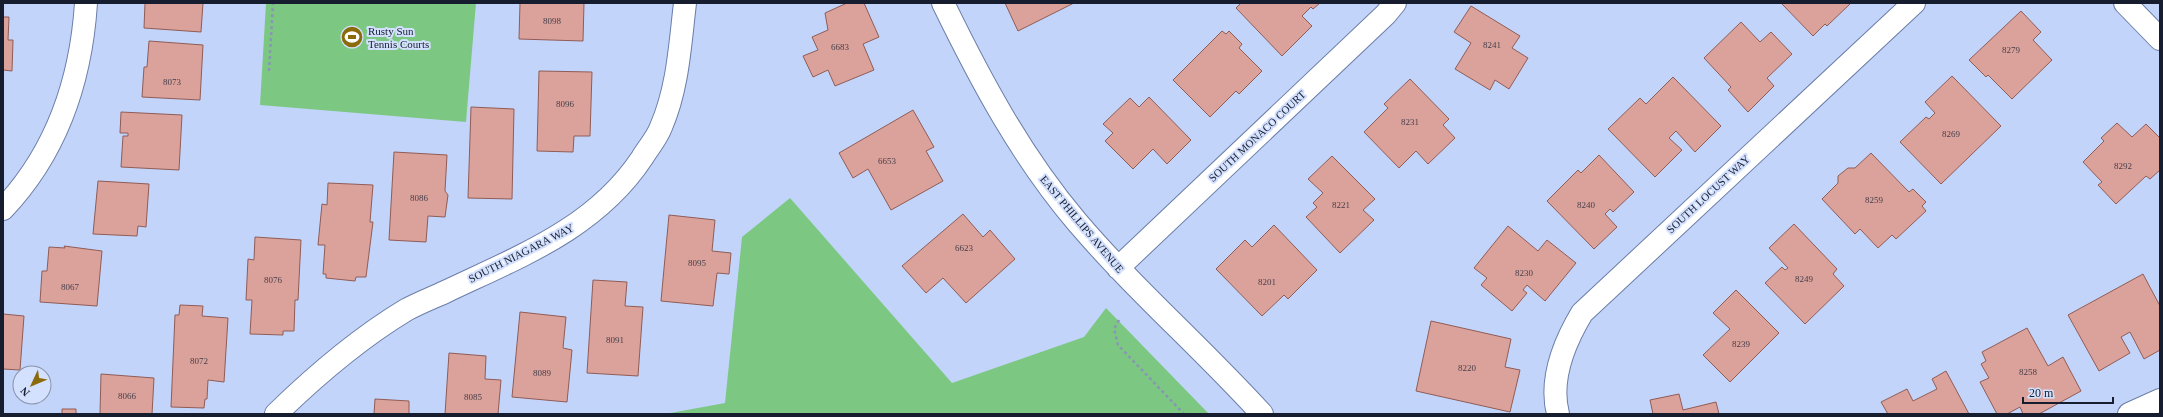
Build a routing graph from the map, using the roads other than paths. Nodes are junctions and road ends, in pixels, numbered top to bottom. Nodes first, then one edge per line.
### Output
1 (86, 3) edge
2 (685, 3) edge
3 (943, 3) edge
4 (1395, 3) edge
5 (1914, 3) edge
6 (2125, 3) edge
7 (2160, 39) edge
8 (3, 209) edge
9 (1118, 268) junction
10 (2160, 400) edge
11 (276, 414) edge
12 (1262, 414) edge
13 (1558, 414) edge
14 (2129, 414) edge

1 - 8 street
2 - 11 street, SOUTH NIAGARA WAY
3 - 9 street, EAST PHILLIPS AVENUE
4 - 9 street, SOUTH MONACO COURT
5 - 13 street, SOUTH LOCUST WAY
6 - 7 street
9 - 12 street, EAST PHILLIPS AVENUE
10 - 14 street

